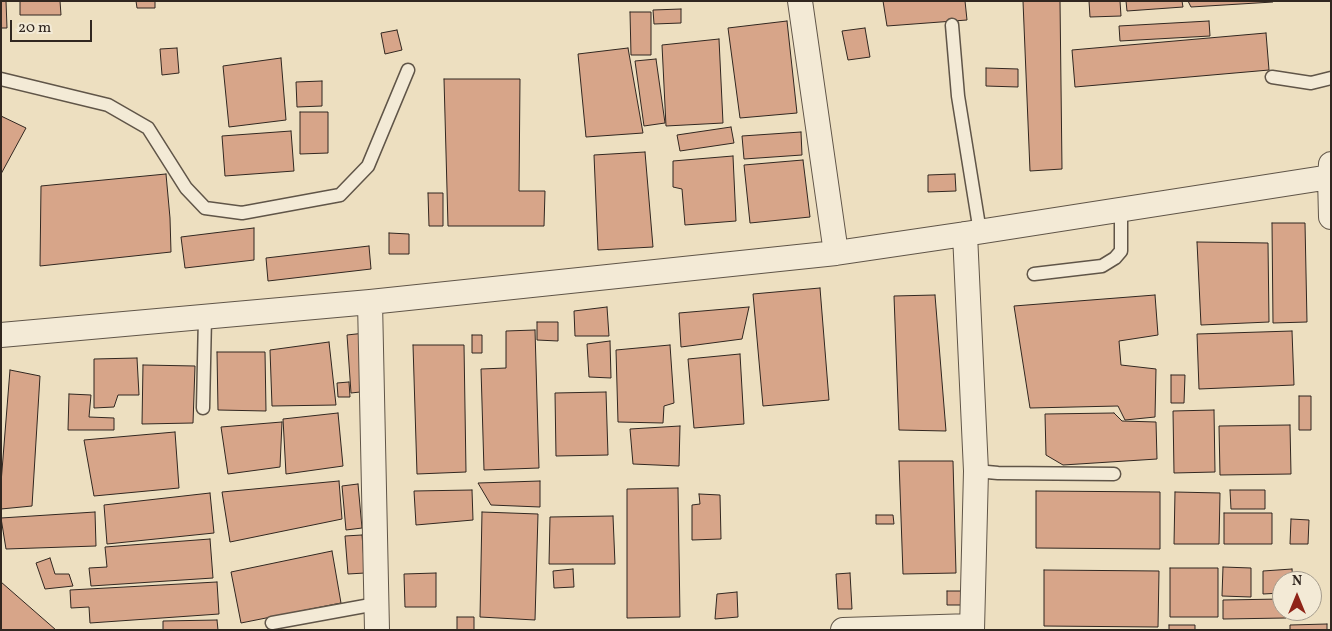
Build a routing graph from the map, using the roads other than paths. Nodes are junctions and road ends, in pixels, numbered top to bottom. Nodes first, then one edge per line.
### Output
1 (800, 1) edge
2 (952, 25) dead end
3 (408, 70) dead end
4 (1272, 77) dead end
5 (1331, 78) edge
6 (1, 79) edge
7 (1330, 170) edge
8 (1121, 210) junction
9 (1331, 217) edge
10 (973, 233) junction
11 (836, 253) junction
12 (1034, 274) dead end
13 (370, 302) junction
14 (206, 317) junction
15 (1, 335) edge
16 (203, 408) dead end
17 (976, 472) junction
18 (1114, 474) dead end
19 (376, 604) junction
20 (272, 623) dead end
21 (972, 628) edge
22 (376, 630) edge
23 (843, 630) edge

1 - 11 street
2 - 10 lane
3 - 6 lane
4 - 5 lane
7 - 8 street
7 - 9 street
8 - 10 street
8 - 12 lane
10 - 11 street
10 - 17 street
11 - 13 street
13 - 14 street
13 - 19 street
14 - 15 street
14 - 16 lane
17 - 18 lane
17 - 21 street
19 - 20 lane
19 - 22 street
21 - 23 street

